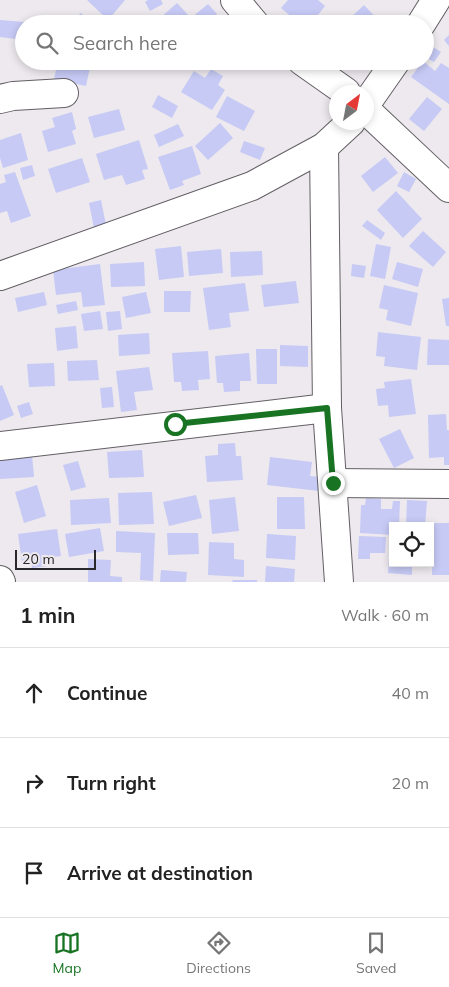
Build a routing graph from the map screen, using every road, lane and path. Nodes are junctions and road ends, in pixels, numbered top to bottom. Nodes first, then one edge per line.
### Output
1 (235, 0) edge
2 (436, 0) edge
3 (248, 15) edge
4 (427, 15) edge
5 (315, 70) edge
6 (390, 70) edge
7 (336, 85) edge
8 (64, 93) dead end
9 (374, 93) edge
10 (0, 99) edge
11 (374, 118) edge
12 (342, 130) edge
13 (324, 147) junction
14 (449, 188) edge
15 (0, 276) edge
16 (327, 408) junction
17 (0, 446) edge
18 (333, 483) junction
19 (449, 484) edge
20 (339, 582) edge

1 - 3 street
2 - 4 street
5 - 7 street
6 - 9 street
8 - 10 street
11 - 14 street
12 - 13 street
13 - 15 street
13 - 16 street
16 - 17 street
16 - 18 street
18 - 19 street
18 - 20 street

